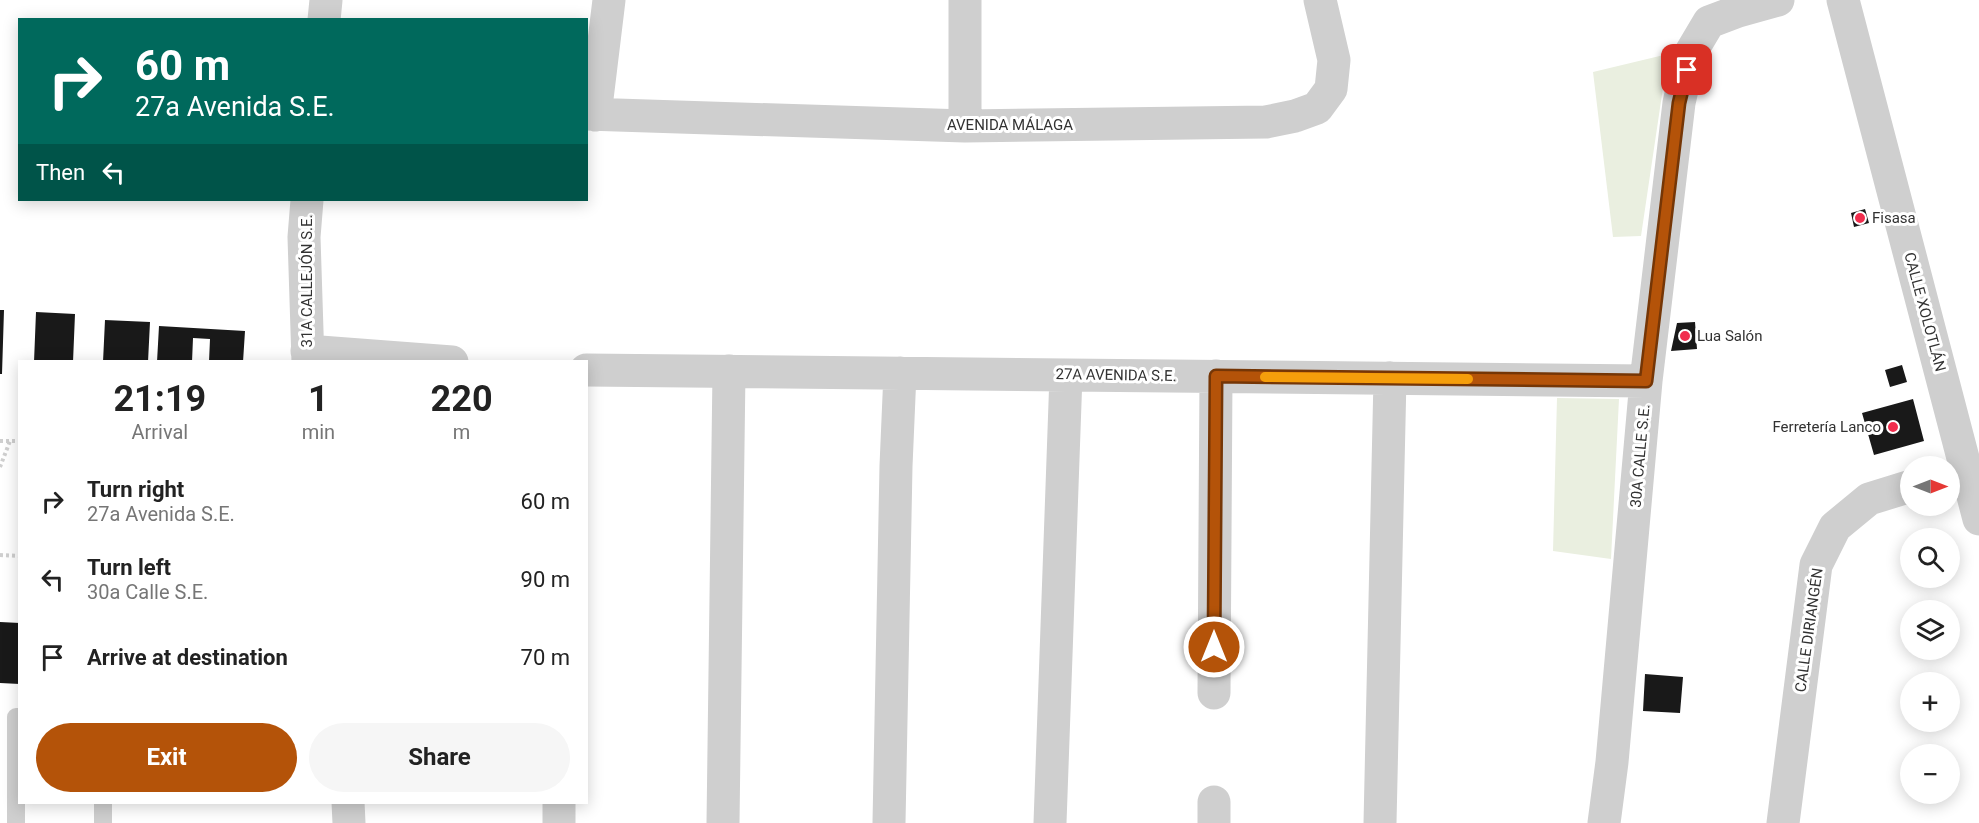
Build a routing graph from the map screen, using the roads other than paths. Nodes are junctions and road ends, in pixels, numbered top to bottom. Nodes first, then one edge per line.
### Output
1 (326, 0) edge
2 (609, 0) edge
3 (965, 0) edge
4 (1320, 0) edge
5 (1778, 0) edge
6 (1843, 0) edge
7 (324, 18) edge
8 (591, 115) edge
9 (964, 126) junction
10 (307, 201) edge
11 (307, 356) edge
12 (404, 360) edge
13 (588, 370) edge
14 (729, 371) junction
15 (900, 373) junction
16 (1066, 375) junction
17 (1216, 376) junction
18 (1390, 378) junction
19 (1646, 381) junction
20 (1954, 456) edge
21 (1960, 476) edge
22 (1900, 489) edge
23 (1979, 519) edge
24 (1214, 693) dead end
25 (18, 717) edge
26 (103, 804) edge
27 (348, 804) edge
28 (559, 804) edge
29 (16, 823) edge
30 (103, 823) edge
31 (350, 823) edge
32 (559, 823) edge
33 (723, 823) edge
34 (889, 823) edge
35 (1050, 823) edge
36 (1380, 823) edge
37 (1604, 823) edge
38 (1783, 823) edge

1 - 7 street
2 - 8 street
3 - 9 street
4 - 9 street, AVENIDA MÁLAGA
5 - 19 street, 30A CALLE S.E.
6 - 20 street, CALLE XOLOTLÁN
8 - 9 street, AVENIDA MÁLAGA
10 - 11 street, 31A CALLEJÓN S.E.
11 - 12 street
13 - 14 street, 27A AVENIDA S.E.
14 - 15 street, 27A AVENIDA S.E.
14 - 33 street
15 - 16 street, 27A AVENIDA S.E.
15 - 34 street
16 - 17 street, 27A AVENIDA S.E.
16 - 35 street
17 - 18 street, 27A AVENIDA S.E.
17 - 24 street
18 - 19 street, 27A AVENIDA S.E.
18 - 36 street
19 - 37 street, 30A CALLE S.E.
21 - 23 street, CALLE XOLOTLÁN
22 - 38 street, CALLE DIRIANGÉN
25 - 29 lane
26 - 30 lane
27 - 31 street
28 - 32 street

